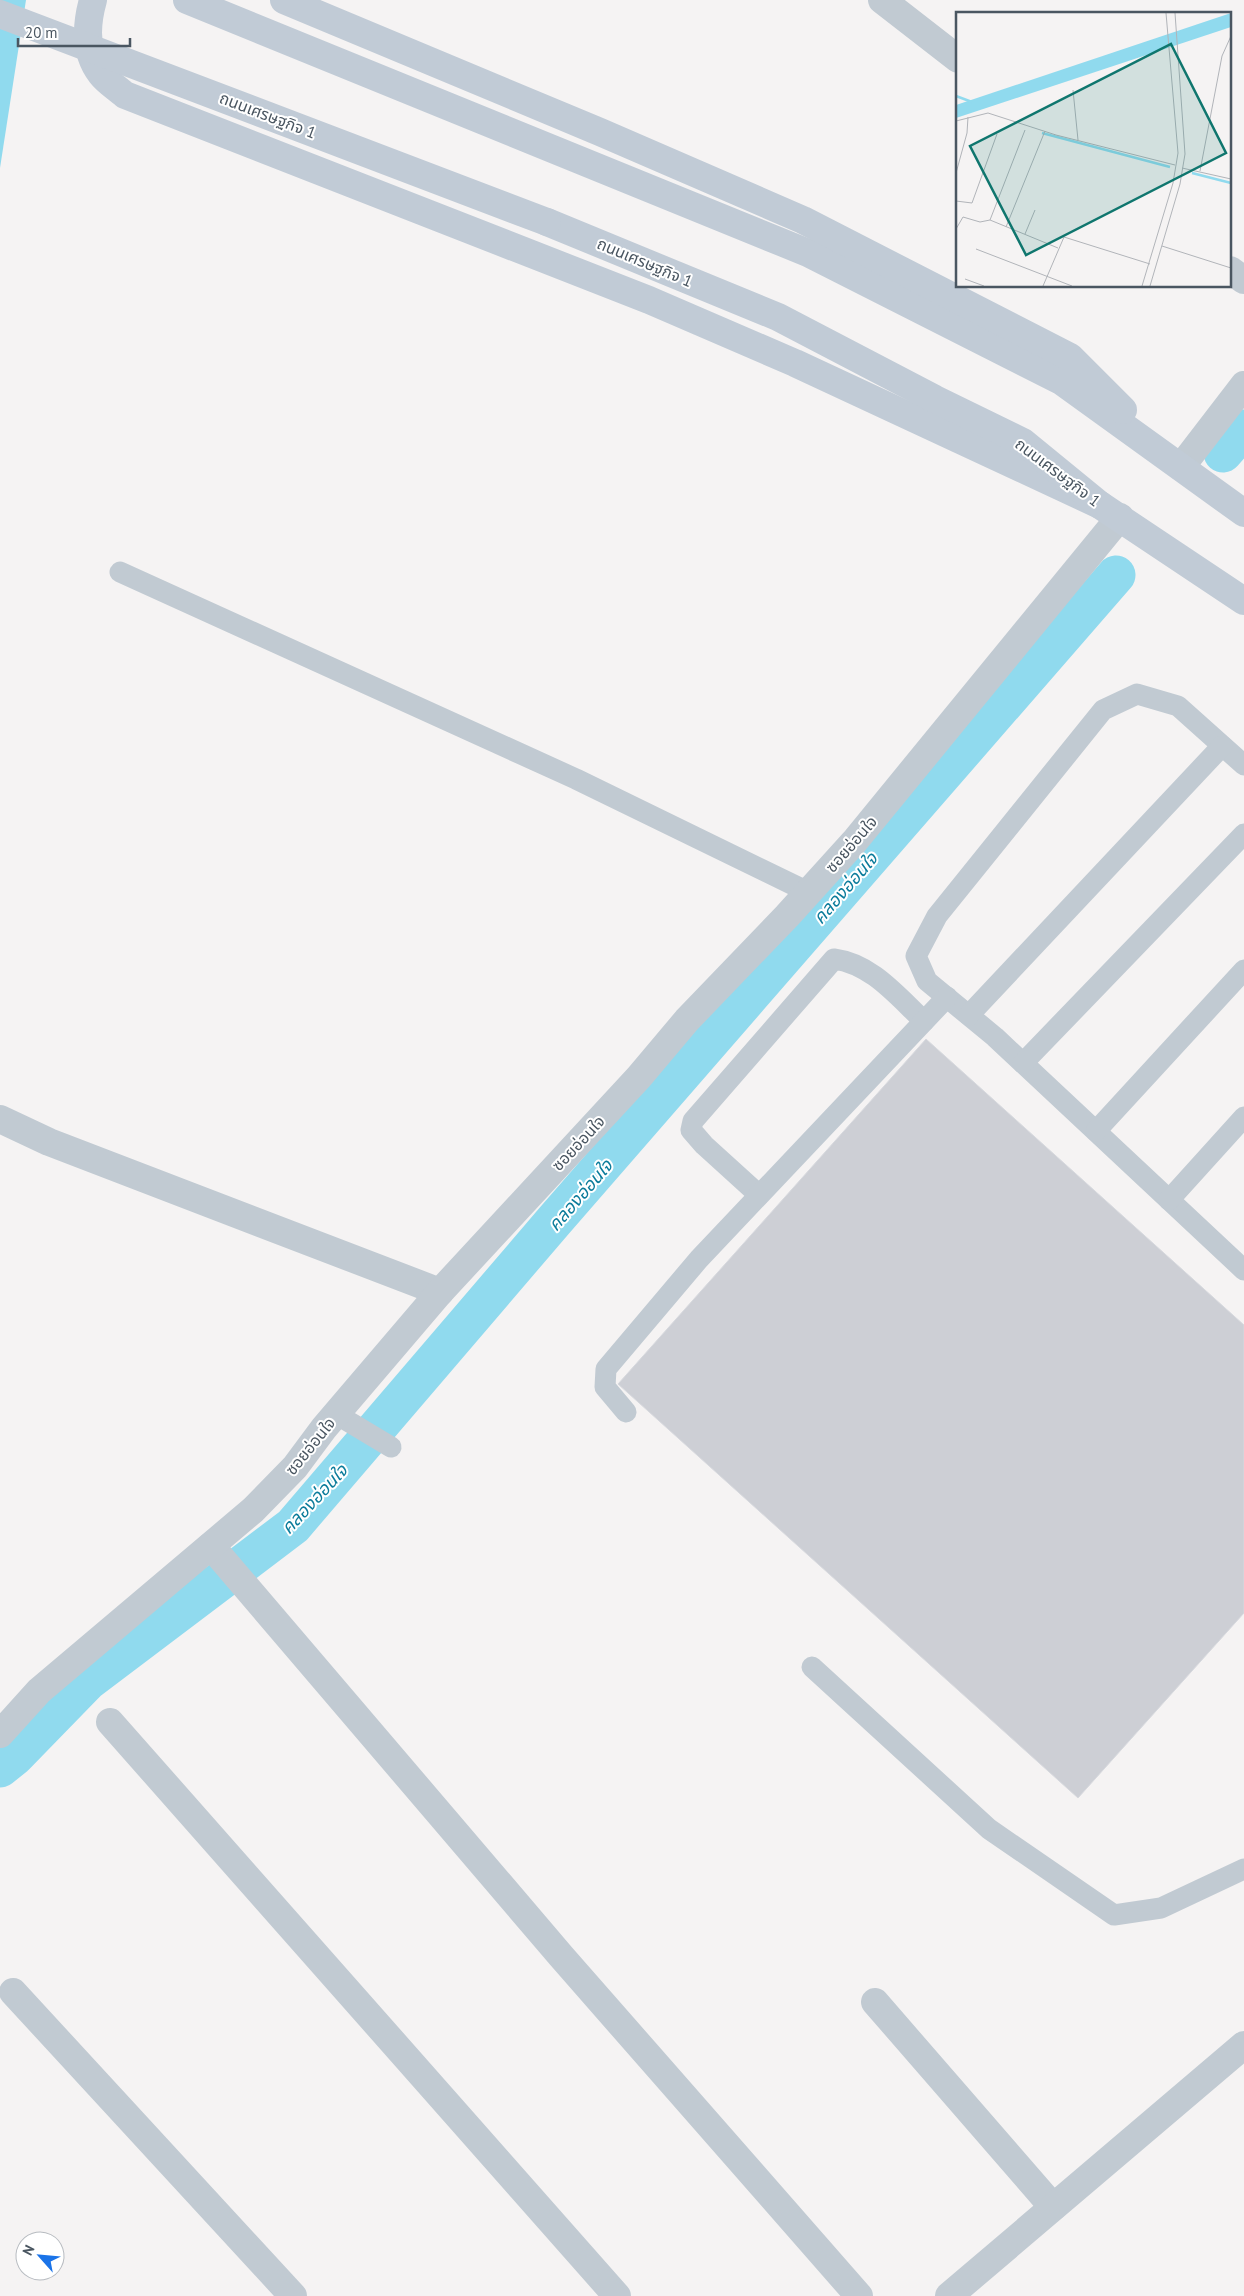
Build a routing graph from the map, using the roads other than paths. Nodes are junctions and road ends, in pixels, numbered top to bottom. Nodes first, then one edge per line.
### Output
1 (93, 0) edge
2 (187, 0) edge
3 (284, 0) edge
4 (882, 0) edge
5 (0, 14) edge
6 (956, 57) edge
7 (1232, 271) edge
8 (1244, 280) edge
9 (1244, 385) edge
10 (1181, 467) junction
11 (1110, 511) junction
12 (1244, 512) edge
13 (120, 572) dead end
14 (1244, 601) edge
15 (1222, 746) junction
16 (1244, 765) edge
17 (1244, 834) edge
18 (808, 892) junction
19 (1244, 970) edge
20 (947, 998) junction
21 (969, 1015) junction
22 (924, 1021) junction
23 (1023, 1063) junction
24 (1244, 1117) edge
25 (0, 1119) edge
26 (1096, 1131) junction
27 (759, 1195) junction
28 (1169, 1200) junction
29 (1242, 1264) edge
30 (440, 1292) junction
31 (626, 1412) dead end
32 (345, 1420) junction
33 (391, 1447) dead end
34 (217, 1554) junction
35 (812, 1667) dead end
36 (110, 1722) dead end
37 (0, 1734) edge
38 (1244, 1869) edge
39 (13, 1992) dead end
40 (875, 2002) dead end
41 (1244, 2045) edge
42 (1053, 2207) junction
43 (293, 2296) edge
44 (617, 2296) edge
45 (859, 2296) edge
46 (949, 2296) edge

1 - 11 main road
2 - 10 main road
3 - 10 main road
4 - 6 street
5 - 11 main road, ถนนเศรษฐกิจ 1, bridge
7 - 8 street
9 - 10 street
10 - 12 main road
11 - 14 main road, ถนนเศรษฐกิจ 1
11 - 18 street, ซอยอ่อนใจ
13 - 18 lane
15 - 16 lane
15 - 20 lane
15 - 21 lane
17 - 23 lane
18 - 30 street, ซอยอ่อนใจ
19 - 26 lane
20 - 21 lane
20 - 22 lane
21 - 23 lane
22 - 27 lane
22 - 27 lane
23 - 26 lane
24 - 28 lane
25 - 30 street
26 - 28 lane
27 - 31 lane
28 - 29 lane
30 - 32 street, ซอยอ่อนใจ
32 - 33 lane
32 - 34 street, ซอยอ่อนใจ
34 - 37 street, ซอยอ่อนใจ
34 - 45 street
35 - 38 lane
36 - 44 street
39 - 43 street
40 - 42 street
41 - 42 street
42 - 46 street

